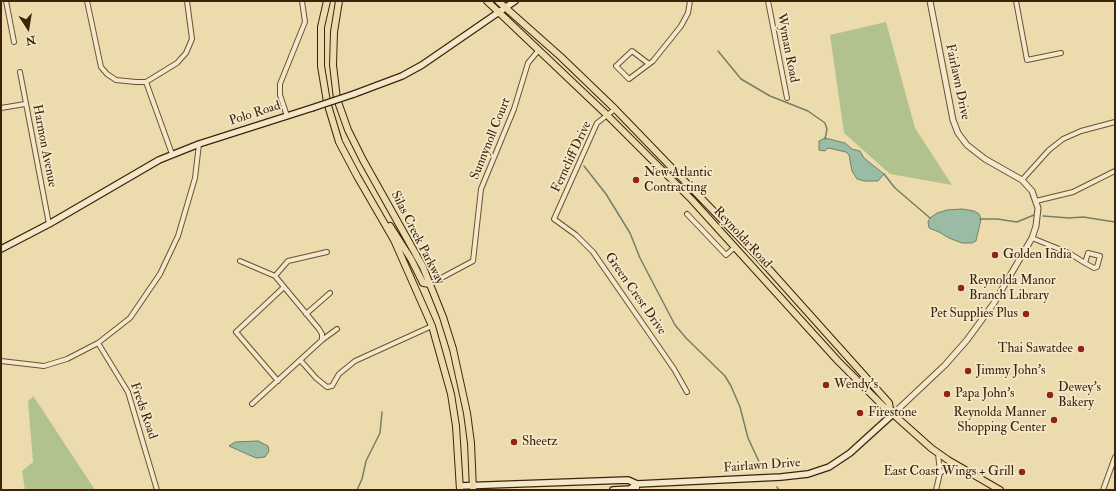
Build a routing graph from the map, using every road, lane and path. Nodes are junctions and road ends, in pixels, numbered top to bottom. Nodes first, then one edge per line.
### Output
1 (6, 1) edge
2 (87, 1) edge
3 (187, 1) edge
4 (302, 1) edge
5 (327, 1) edge
6 (339, 1) edge
7 (487, 1) edge
8 (498, 1) edge
9 (515, 1) edge
10 (690, 1) edge
11 (768, 1) edge
12 (930, 1) edge
13 (1016, 1) edge
14 (505, 8) junction
15 (499, 12) junction
16 (14, 42) dead end
17 (538, 51) junction
18 (1061, 53) dead end
19 (648, 64) junction
20 (20, 72) dead end
21 (146, 82) junction
22 (787, 98) dead end
23 (25, 104) junction
24 (1, 108) edge
25 (615, 109) junction
26 (606, 114) junction
27 (287, 116) junction
28 (1115, 122) edge
29 (199, 144) junction
30 (172, 154) junction
31 (1115, 171) edge
32 (1022, 180) junction
33 (1036, 202) junction
34 (686, 214) dead end
35 (379, 215) junction
36 (554, 218) joint
37 (49, 224) junction
38 (1032, 238) junction
39 (735, 247) junction
40 (1, 249) edge
41 (326, 252) dead end
42 (240, 261) dead end
43 (1085, 263) dead end
44 (275, 276) junction
45 (430, 284) junction
46 (284, 287) junction
47 (330, 293) dead end
48 (306, 314) junction
49 (432, 326) junction
50 (337, 329) dead end
51 (322, 340) junction
52 (98, 343) junction
53 (1, 361) edge
54 (301, 361) junction
55 (278, 382) junction
56 (687, 392) dead end
57 (252, 404) dead end
58 (891, 412) junction
59 (938, 453) junction
60 (1115, 457) edge
61 (954, 464) junction
62 (940, 473) junction
63 (637, 487) edge
64 (460, 488) edge
65 (473, 488) edge
66 (158, 490) edge
67 (613, 490) edge
68 (936, 490) edge
69 (1000, 490) edge
70 (1103, 490) edge

1 - 16 street
2 - 21 street
3 - 21 street
4 - 27 street
5 - 35 main road, Silas Creek Parkway
6 - 45 main road, Silas Creek Parkway
7 - 15 main road, Reynolda Road
8 - 14 main road, Reynolda Road
9 - 14 main road, Polo Road
10 - 19 street
11 - 22 street, Wyman Road
12 - 32 street, Fairlawn Drive
13 - 18 street
14 - 15 main road, Polo Road
14 - 25 main road, Reynolda Road
15 - 17 main road, Reynolda Road
15 - 27 main road, Polo Road, bridge
17 - 26 main road, Reynolda Road
17 - 45 street, Sunnynoll Court
19 - 19 street
20 - 23 street, Harmon Avenue
21 - 30 street
23 - 24 street
23 - 37 street, Harmon Avenue
25 - 26 street, Ferncliff Drive
25 - 58 main road, Reynolda Road
26 - 36 street, Ferncliff Drive
26 - 39 main road, Reynolda Road
27 - 29 main road, Polo Road
28 - 32 street
29 - 30 main road, Polo Road
29 - 52 street
30 - 37 main road, Polo Road
31 - 33 street
32 - 33 street, Fairlawn Drive
33 - 38 street
34 - 39 street
35 - 45 main road
35 - 49 main road, Silas Creek Parkway
36 - 56 street, Green Crest Drive
37 - 40 main road, Polo Road
38 - 43 street
38 - 58 street
39 - 58 main road, Reynolda Road
41 - 44 street
42 - 44 street
44 - 46 street
45 - 65 main road, Silas Creek Parkway
46 - 48 street
46 - 55 street
47 - 48 street
48 - 51 street
49 - 54 street
49 - 64 main road, Silas Creek Parkway
50 - 51 street
51 - 54 street
52 - 53 street
52 - 66 street, Freds Road
54 - 55 street
55 - 57 street
58 - 59 main road, Reynolda Road
58 - 63 main road, Fairlawn Drive
59 - 61 main road, Reynolda Road
59 - 62 street
60 - 70 street
61 - 62 street
61 - 69 main road, Reynolda Road
62 - 68 street
63 - 65 main road, Fairlawn Drive
63 - 67 main road, Fairlawn Drive
64 - 65 main road, Fairlawn Drive

